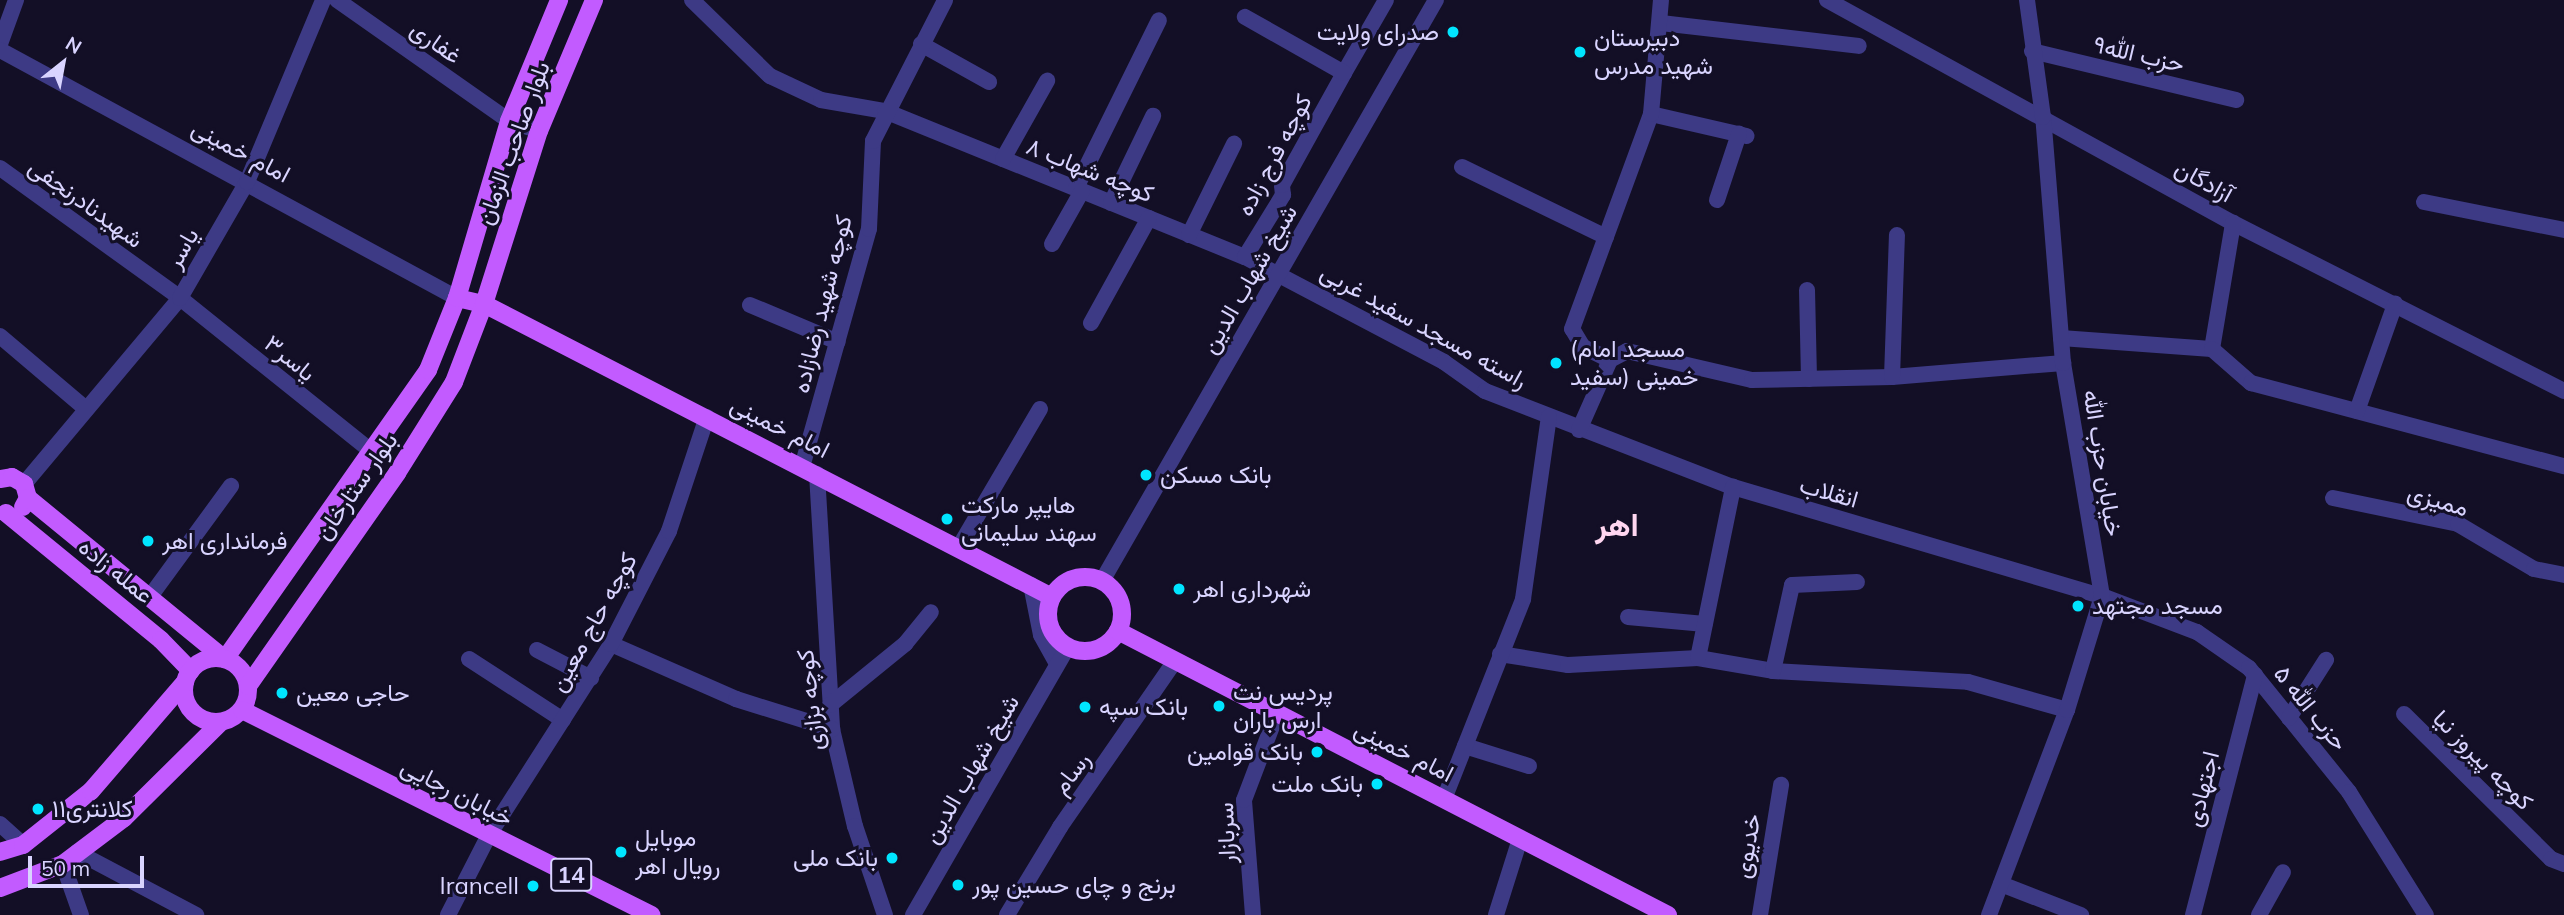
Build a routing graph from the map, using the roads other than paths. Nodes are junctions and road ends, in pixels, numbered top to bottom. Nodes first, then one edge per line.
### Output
1 (16, 0) edge
2 (323, 0) edge
3 (337, 0) edge
4 (559, 0) edge
5 (593, 0) edge
6 (692, 0) edge
7 (945, 0) edge
8 (1386, 0) edge
9 (1436, 0) edge
10 (1661, 0) edge
11 (1828, 0) edge
12 (2027, 0) edge
13 (1245, 17) dead end
14 (1159, 20) dead end
15 (1661, 23) junction
16 (0, 44) edge
17 (921, 44) junction
18 (1859, 46) dead end
19 (0, 50) edge
20 (2032, 51) junction
21 (1344, 74) junction
22 (1047, 81) dead end
23 (989, 82) dead end
24 (2236, 100) dead end
25 (885, 111) junction
26 (1651, 114) junction
27 (1153, 116) dead end
28 (2043, 117) junction
29 (509, 121) junction
30 (539, 131) junction
31 (1234, 144) dead end
32 (1003, 159) junction
33 (1462, 167) dead end
34 (0, 168) edge
35 (247, 182) junction
36 (1079, 190) junction
37 (1717, 200) dead end
38 (2424, 202) dead end
39 (1111, 203) junction
40 (1149, 218) junction
41 (2233, 223) junction
42 (2564, 230) edge
43 (1189, 235) junction
44 (1897, 235) dead end
45 (1606, 237) junction
46 (1052, 244) dead end
47 (1245, 257) junction
48 (1278, 273) junction
49 (1807, 290) dead end
50 (457, 298) junction
51 (180, 299) junction
52 (484, 304) junction
53 (2395, 304) junction
54 (750, 305) dead end
55 (1091, 323) dead end
56 (0, 336) edge
57 (2061, 338) junction
58 (838, 342) junction
59 (2212, 349) junction
60 (1610, 360) junction
61 (2063, 363) junction
62 (1892, 377) junction
63 (1809, 379) junction
64 (2564, 391) edge
65 (86, 409) junction
66 (1040, 409) dead end
67 (2357, 411) junction
68 (707, 417) junction
69 (1549, 417) junction
70 (1579, 430) junction
71 (372, 452) junction
72 (2564, 466) edge
73 (810, 470) junction
74 (1, 478) edge
75 (231, 486) dead end
76 (1733, 487) junction
77 (26, 491) junction
78 (2333, 498) dead end
79 (3, 512) edge
80 (959, 547) junction
81 (2564, 576) edge
82 (1102, 581) junction
83 (1857, 582) dead end
84 (1031, 585) junction
85 (2102, 596) junction
86 (1052, 597) junction
87 (149, 598) junction
88 (931, 612) dead end
89 (1628, 617) dead end
90 (1705, 624) junction
91 (1118, 631) junction
92 (611, 645) junction
93 (1068, 647) junction
94 (537, 650) dead end
95 (1500, 654) junction
96 (1698, 658) junction
97 (225, 659) junction
98 (469, 659) dead end
99 (2326, 660) dead end
100 (1175, 661) junction
101 (1057, 664) junction
102 (1773, 671) junction
103 (2255, 674) junction
104 (188, 676) junction
105 (591, 678) junction
106 (248, 686) junction
107 (830, 705) junction
108 (242, 710) junction
109 (2067, 710) junction
110 (1277, 713) junction
111 (2404, 714) dead end
112 (2289, 718) junction
113 (563, 720) junction
114 (220, 722) junction
115 (832, 729) junction
116 (1465, 746) junction
117 (1529, 766) dead end
118 (1781, 785) dead end
119 (1444, 799) junction
120 (0, 824) edge
121 (489, 835) junction
122 (1520, 839) junction
123 (23, 845) junction
124 (0, 852) edge
125 (77, 852) junction
126 (63, 864) junction
127 (2564, 864) edge
128 (2283, 872) dead end
129 (2001, 884) junction
130 (0, 888) edge
131 (81, 915) edge
132 (197, 915) edge
133 (448, 915) edge
134 (652, 915) edge
135 (885, 915) edge
136 (913, 915) edge
137 (1006, 915) edge
138 (1253, 915) edge
139 (1496, 915) edge
140 (1668, 915) edge
141 (1760, 915) edge
142 (1989, 915) edge
143 (2081, 915) edge
144 (2193, 915) edge
145 (2259, 915) edge
146 (2426, 915) edge

1 - 16 street
2 - 35 street, یاسر
3 - 29 street, غفاری
4 - 29 main road, بلوار صاحب الزمان
5 - 30 main road, بلوار صاحب الزمان
6 - 25 street, کوچه شهاب ۸
7 - 17 street, کوچه شهید رضازاده
8 - 21 street, کوچه فرج زاده
9 - 48 street, شیخ شهاب الدین
10 - 15 street
11 - 28 street, آزادگان
12 - 20 street, خیابان حزب الله
13 - 21 street
14 - 36 street
15 - 18 street
15 - 26 street
17 - 23 street
17 - 25 street, کوچه شهید رضازاده
19 - 35 street, امام خمینی
20 - 24 street, حزب الله۹
20 - 28 street, خیابان حزب الله
21 - 47 street, کوچه فرج زاده
22 - 32 street
25 - 32 street, کوچه شهاب ۸
25 - 58 street, کوچه شهید رضازاده
26 - 37 street
26 - 45 street
27 - 39 street
28 - 41 street, آزادگان
28 - 57 street, خیابان حزب الله
29 - 30 street, غفاری
29 - 50 main road, بلوار صاحب الزمان
30 - 52 main road, بلوار صاحب الزمان
31 - 43 street
32 - 36 street, کوچه شهاب ۸
33 - 45 street
34 - 51 street, شهیدنادرنجفی
35 - 50 street, امام خمینی
35 - 51 street, یاسر
36 - 39 street, کوچه شهاب ۸
36 - 46 street
38 - 42 street
39 - 40 street, کوچه شهاب ۸
40 - 43 street, کوچه شهاب ۸
40 - 55 street
41 - 53 street, آزادگان
41 - 59 street
43 - 47 street, کوچه شهاب ۸
44 - 62 street
45 - 60 street
47 - 48 street, کوچه شهاب ۸
48 - 69 street, راسته مسجد سفید غربی
48 - 82 street, شیخ شهاب الدین
49 - 63 street
50 - 52 main road, امام خمینی
50 - 71 main road, بلوار ستارخان
51 - 65 street, یاسر
51 - 71 street, یاسر۳
52 - 68 main road, امام خمینی
52 - 106 main road, بلوار ستارخان
53 - 64 street, آزادگان
53 - 67 street
54 - 58 street
56 - 65 street
57 - 59 street
57 - 61 street, خیابان حزب الله
58 - 73 street, کوچه شهید رضازاده
59 - 67 street
60 - 63 street
60 - 70 street
61 - 62 street
61 - 85 street, خیابان حزب الله
62 - 63 street
65 - 77 street, یاسر
66 - 80 street
67 - 72 street
68 - 73 main road, امام خمینی
68 - 92 street, کوچه حاج معین
69 - 70 street, انقلاب
69 - 95 street
70 - 76 street, انقلاب
71 - 97 main road, بلوار ستارخان
73 - 80 main road, امام خمینی
73 - 107 street, کوچه بزازی
74 - 77 main road
75 - 87 street
76 - 85 street, انقلاب
76 - 90 street
77 - 79 main road
77 - 87 main road, عمله زاده
78 - 81 street, ممیزی
79 - 104 main road, عمله زاده
80 - 84 main road, امام خمینی
82 - 86 main road
82 - 91 main road
83 - 102 street
84 - 86 main road, امام خمینی
84 - 101 street
85 - 103 street, حزب الله ۵
85 - 109 street, خیابان حزب الله
86 - 93 main road
87 - 97 main road, عمله زاده
88 - 107 street
89 - 90 street
90 - 96 street
91 - 93 main road
91 - 100 main road, امام خمینی
92 - 105 street, کوچه حاج معین
92 - 115 street
93 - 101 street, شیخ شهاب الدین
94 - 105 street
95 - 96 street
95 - 116 street
96 - 102 street
97 - 104 main road
97 - 106 main road
98 - 113 street
99 - 112 street
100 - 110 main road, امام خمینی
100 - 137 street, رسام
101 - 136 street, شیخ شهاب الدین
102 - 109 street
103 - 112 street, حزب الله ۵
103 - 144 street, اجتهادی
104 - 114 main road
104 - 123 main road
105 - 113 street, کوچه حاج معین
106 - 108 main road
107 - 115 street, کوچه بزازی
108 - 114 main road
108 - 121 main road, خیابان رجایی
109 - 129 street, خیابان حزب الله
110 - 119 main road, امام خمینی
110 - 138 street, سربازار
111 - 127 street, کوچه پیروز نیا
112 - 146 street, حزب الله ۵
113 - 121 street, کوچه حاج معین
114 - 125 main road
115 - 135 street, کوچه بزازی
116 - 117 street
116 - 119 street
118 - 141 street, خدیوی
119 - 122 main road, امام خمینی
120 - 123 street
121 - 133 street, کوچه حاج معین
121 - 134 main road, خیابان رجایی / 14
122 - 139 street
122 - 140 main road, امام خمینی
123 - 124 main road
125 - 126 main road
125 - 132 street
126 - 130 main road
126 - 131 street
128 - 145 street
129 - 142 street, خیابان حزب الله
129 - 143 street

